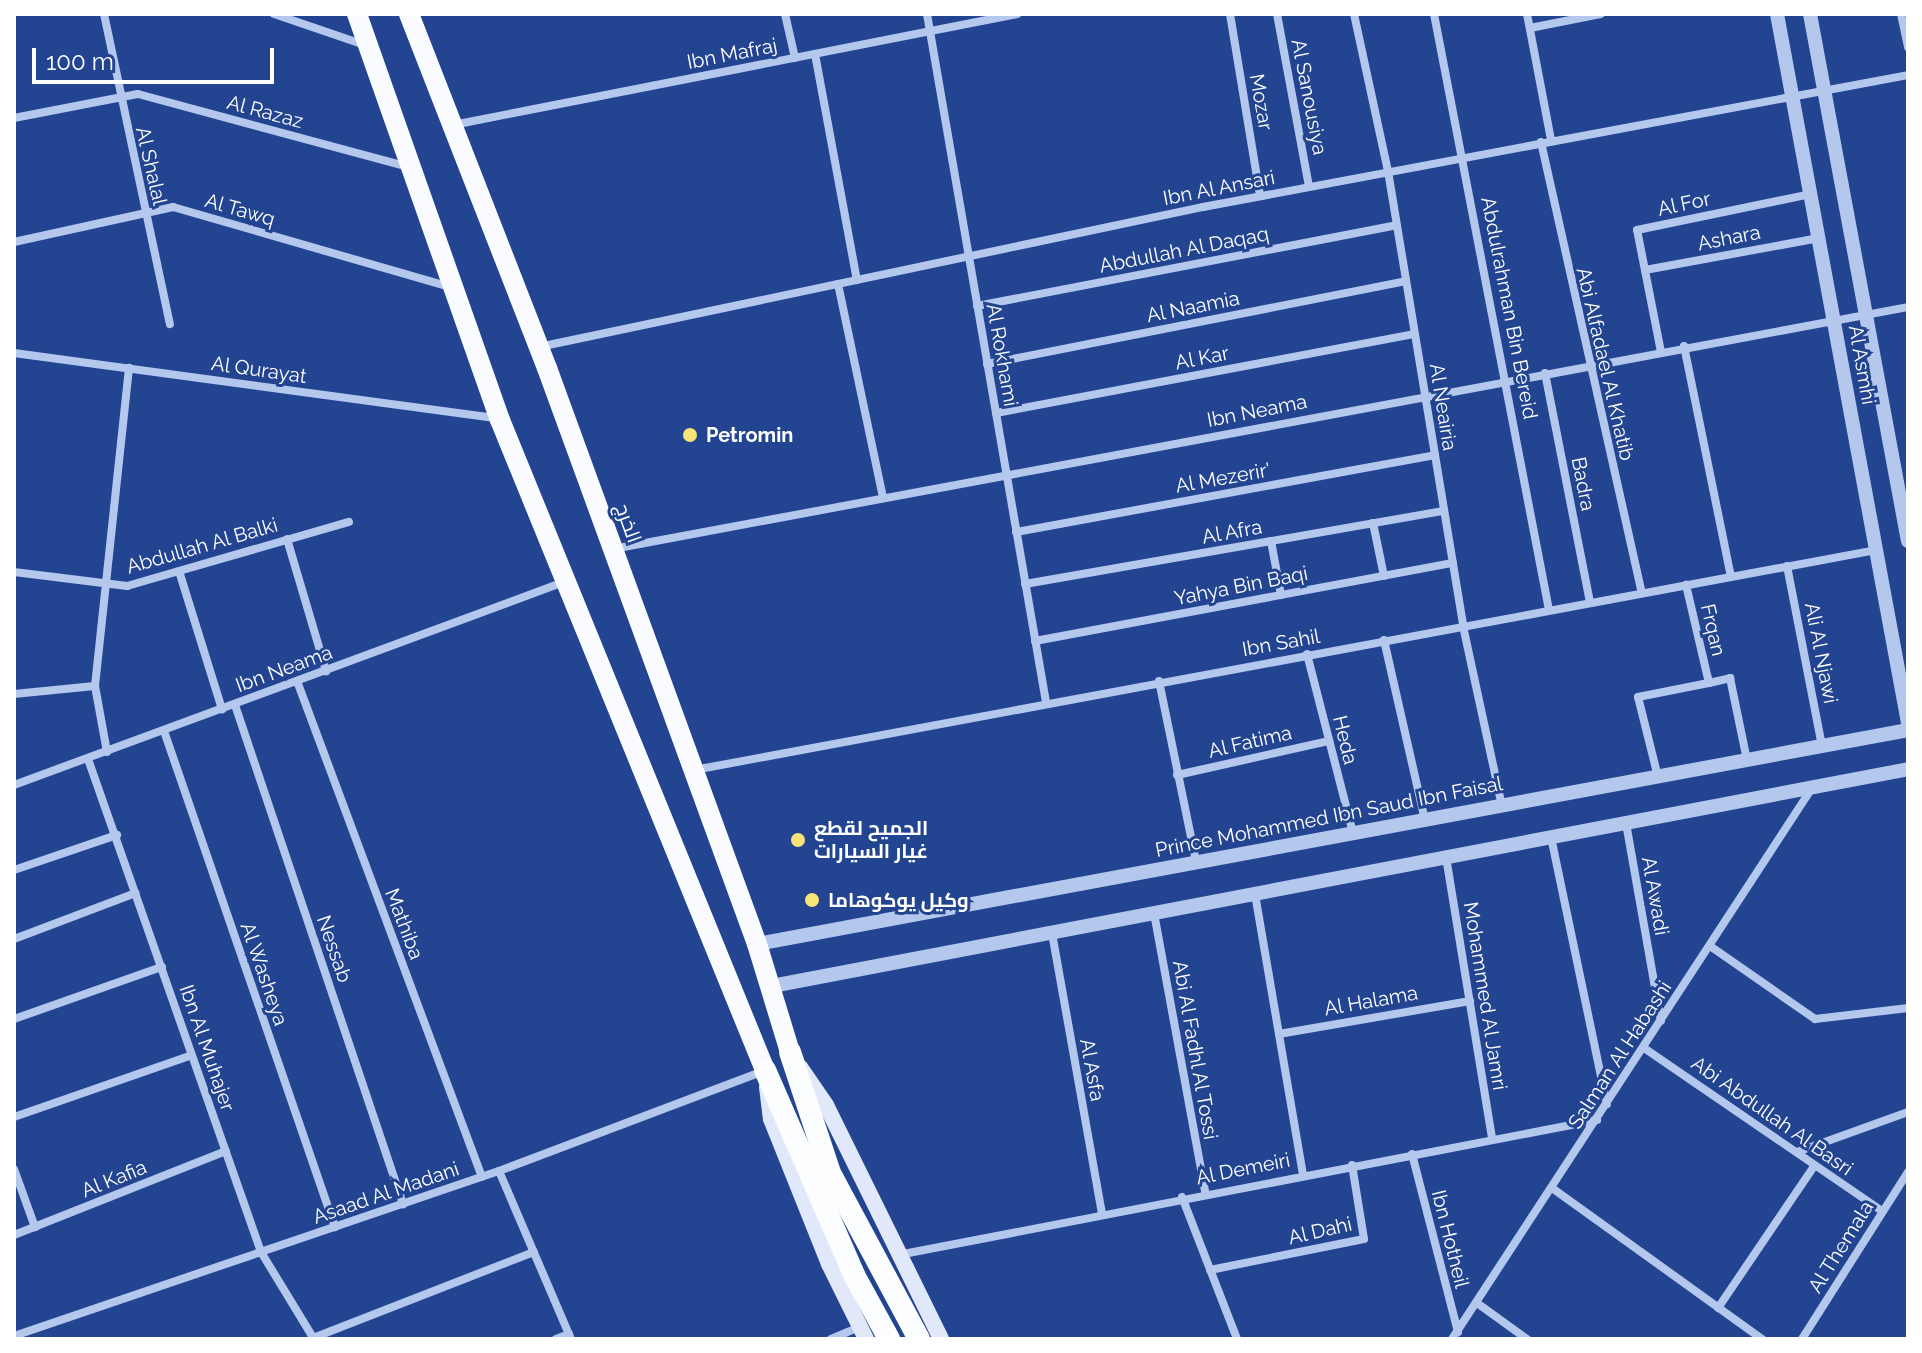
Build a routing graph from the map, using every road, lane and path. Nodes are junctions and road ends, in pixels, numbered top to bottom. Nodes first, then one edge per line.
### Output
1 (104, 14) edge
2 (274, 14) edge
3 (357, 14) edge
4 (409, 14) edge
5 (785, 14) edge
6 (927, 14) edge
7 (1017, 14) edge
8 (1230, 14) edge
9 (1277, 14) edge
10 (1354, 14) edge
11 (1434, 14) edge
12 (1527, 14) edge
13 (1601, 14) edge
14 (1777, 14) edge
15 (1810, 14) edge
16 (1901, 14) edge
17 (1530, 28) junction
18 (930, 31) junction
19 (370, 47) junction
20 (1908, 47) edge
21 (815, 54) junction
22 (795, 58) junction
23 (1908, 75) edge
24 (1824, 90) junction
25 (1792, 94) junction
26 (119, 97) junction
27 (14, 118) edge
28 (453, 125) junction
29 (1546, 141) junction
30 (1463, 157) junction
31 (413, 169) junction
32 (1388, 171) junction
33 (1309, 186) junction
34 (1811, 194) junction
35 (1260, 196) junction
36 (145, 213) junction
37 (1396, 225) junction
38 (1819, 238) junction
39 (14, 242) edge
40 (969, 256) junction
41 (1645, 270) junction
42 (857, 280) junction
43 (1406, 281) junction
44 (838, 284) junction
45 (454, 288) junction
46 (977, 306) junction
47 (1908, 307) edge
48 (1866, 314) junction
49 (1834, 320) junction
50 (170, 324) dead end
51 (1414, 334) junction
52 (1684, 346) junction
53 (538, 347) junction
54 (1661, 352) junction
55 (14, 353) edge
56 (987, 364) junction
57 (1587, 365) junction
58 (129, 368) junction
59 (1545, 373) junction
60 (1508, 380) junction
61 (1425, 395) junction
62 (996, 413) junction
63 (500, 420) junction
64 (1435, 455) junction
65 (1007, 475) junction
66 (883, 498) junction
67 (1444, 511) junction
68 (349, 522) dead end
69 (1373, 523) junction
70 (1016, 532) junction
71 (287, 539) junction
72 (1271, 541) junction
73 (1908, 541) edge
74 (612, 549) junction
75 (1876, 550) junction
76 (1453, 563) junction
77 (1787, 566) junction
78 (179, 571) junction
79 (14, 572) edge
80 (1384, 576) junction
81 (1731, 576) junction
82 (106, 582) junction
83 (564, 582) junction
84 (1025, 584) junction
85 (1686, 585) junction
86 (1642, 593) junction
87 (1281, 595) junction
88 (1590, 602) junction
89 (1549, 610) junction
90 (1463, 626) junction
91 (1384, 640) junction
92 (1035, 641) junction
93 (1307, 654) junction
94 (326, 671) junction
95 (297, 681) junction
96 (1159, 681) junction
97 (1709, 683) junction
98 (95, 686) junction
99 (14, 694) edge
100 (1046, 702) junction
101 (235, 705) junction
102 (222, 709) junction
103 (1908, 723) edge
104 (1908, 730) edge
105 (164, 731) junction
106 (1329, 741) junction
107 (1822, 746) junction
108 (107, 752) junction
109 (88, 759) junction
110 (1747, 760) junction
111 (1908, 769) edge
112 (693, 770) junction
113 (1177, 775) junction
114 (1658, 777) junction
115 (14, 785) edge
116 (1812, 787) junction
117 (1502, 806) junction
118 (1425, 820) junction
119 (1626, 823) junction
120 (1353, 833) junction
121 (117, 835) junction
122 (1551, 837) junction
123 (1446, 857) junction
124 (1196, 862) junction
125 (14, 870) edge
126 (136, 893) junction
127 (1255, 894) junction
128 (1154, 913) junction
129 (1052, 933) junction
130 (14, 939) edge
131 (757, 944) junction
132 (1710, 946) junction
133 (162, 967) junction
134 (772, 986) junction
135 (1470, 1001) junction
136 (1908, 1008) edge
137 (14, 1019) edge
138 (1661, 1022) junction
139 (1279, 1034) junction
140 (1644, 1048) junction
141 (790, 1052) junction
142 (192, 1055) junction
143 (765, 1070) junction
144 (1607, 1104) junction
145 (1908, 1112) edge
146 (14, 1117) edge
147 (1597, 1120) junction
148 (1492, 1139) junction
149 (226, 1151) junction
150 (1797, 1152) junction
151 (1412, 1154) junction
152 (1352, 1165) junction
153 (1814, 1166) junction
154 (14, 1169) edge
155 (499, 1171) junction
156 (1908, 1172) edge
157 (1303, 1174) junction
158 (821, 1176) junction
159 (482, 1177) junction
160 (1552, 1188) junction
161 (1205, 1192) junction
162 (1182, 1197) junction
163 (403, 1204) junction
164 (1882, 1211) junction
165 (1102, 1213) junction
166 (35, 1227) junction
167 (335, 1227) junction
168 (14, 1235) edge
169 (261, 1252) junction
170 (534, 1252) junction
171 (896, 1256) junction
172 (1210, 1270) junction
173 (1477, 1303) junction
174 (1718, 1308) junction
175 (862, 1334) edge
176 (14, 1336) edge
177 (570, 1336) edge
178 (1455, 1336) edge
179 (314, 1338) edge
180 (556, 1339) edge
181 (831, 1339) edge
182 (889, 1339) edge
183 (919, 1339) edge
184 (941, 1339) edge
185 (1237, 1339) edge
186 (1527, 1339) edge
187 (1762, 1339) edge
188 (1802, 1339) edge

1 - 26 street, Al Shalal
2 - 19 street
3 - 19 main road
4 - 28 main road, الخرج
5 - 22 street
6 - 18 street, Al Rokhami
7 - 18 street, Ibn Mafraj
8 - 35 street, Mozar
9 - 33 street, Al Sanousiya
10 - 32 street, Al Neairia
11 - 30 street, Abdulrahman Bin Bereid
12 - 17 street, Abi Alfadael Al Khatib
13 - 17 street
14 - 25 street, Al Asmhi
15 - 24 street, Al Asmhi
16 - 20 street
17 - 29 street, Abi Alfadael Al Khatib
18 - 21 street, Ibn Mafraj
18 - 40 street, Al Rokhami
19 - 31 main road
21 - 22 street, Ibn Mafraj
21 - 42 street
22 - 28 street, Ibn Mafraj
23 - 24 street, Ibn Al Ansari
24 - 25 street, Ibn Al Ansari
24 - 48 street, Al Asmhi
25 - 29 street, Ibn Al Ansari
25 - 34 street, Al Asmhi
26 - 27 street, Al Razaz
26 - 31 street, Al Razaz
26 - 36 street, Al Shalal
28 - 53 main road, الخرج
29 - 30 street, Ibn Al Ansari
29 - 57 street, Abi Alfadael Al Khatib
30 - 32 street, Ibn Al Ansari
30 - 60 street, Abdulrahman Bin Bereid
31 - 45 main road
32 - 33 street, Ibn Al Ansari
32 - 37 street, Al Neairia
33 - 35 street, Ibn Al Ansari
34 - 38 street, Al Asmhi
34 - 41 street, Al For
35 - 40 street, Ibn Al Ansari
36 - 39 street, Al Tawq
36 - 45 street, Al Tawq
36 - 50 street, Al Shalal
37 - 43 street, Al Neairia
37 - 46 street, Abdullah Al Daqaq
38 - 41 street, Ashara
38 - 49 street, Al Asmhi
40 - 42 street, Ibn Al Ansari
40 - 46 street, Al Rokhami
41 - 54 street, Al For
42 - 44 street, Ibn Al Ansari
43 - 51 street, Al Neairia
43 - 56 street, Al Naamia
44 - 53 street, Ibn Al Ansari
44 - 66 street
45 - 63 main road
46 - 56 street, Al Rokhami
47 - 48 street, Ibn Neama
48 - 49 street, Ibn Neama
48 - 73 street, Al Asmhi
49 - 52 street, Ibn Neama
49 - 75 street, Al Asmhi
51 - 61 street, Al Neairia
51 - 62 street, Al Kar
52 - 54 street, Ibn Neama
52 - 81 street
53 - 74 main road, الخرج
54 - 57 street, Ibn Neama
55 - 58 street, Al Qurayat
56 - 62 street, Al Rokhami
57 - 59 street, Ibn Neama
57 - 86 street, Abi Alfadael Al Khatib
58 - 63 street, Al Qurayat
58 - 82 street
59 - 60 street, Ibn Neama
59 - 88 street, Badra
60 - 61 street, Ibn Neama
60 - 89 street, Abdulrahman Bin Bereid
61 - 64 street, Al Neairia
61 - 65 street, Ibn Neama
62 - 65 street, Al Rokhami
63 - 83 main road
64 - 67 street, Al Neairia
64 - 70 street, Al Mezerir'
65 - 66 street, Ibn Neama
65 - 70 street, Al Rokhami
66 - 74 street, Ibn Neama
67 - 69 street, Al Afra
67 - 76 street, Al Neairia
68 - 71 street, Abdullah Al Balki
69 - 72 street, Al Afra
69 - 80 street
70 - 84 street, Al Rokhami
71 - 78 street, Abdullah Al Balki
71 - 94 street
72 - 84 street, Al Afra
72 - 87 street
74 - 112 main road, الخرج
75 - 77 street, Ibn Sahil
75 - 103 street, Al Asmhi
76 - 80 street, Yahya Bin Baqi
76 - 90 street, Al Neairia
77 - 81 street, Ibn Sahil
77 - 107 street, Ali Al Njawi
78 - 82 street, Abdullah Al Balki
78 - 102 street
79 - 82 street, Abdullah Al Balki
80 - 87 street, Yahya Bin Baqi
81 - 85 street, Ibn Sahil
82 - 98 street
83 - 94 street, Ibn Neama
83 - 143 main road
84 - 92 street, Al Rokhami
85 - 86 street, Ibn Sahil
85 - 97 street, Frqan
86 - 88 street, Ibn Sahil
87 - 92 street, Yahya Bin Baqi
88 - 89 street, Ibn Sahil
89 - 90 street, Ibn Sahil
90 - 91 street, Ibn Sahil
90 - 117 street, Al Neairia
91 - 93 street, Ibn Sahil
91 - 118 street
92 - 100 street, Al Rokhami
93 - 96 street, Ibn Sahil
93 - 106 street, Heda
94 - 95 street, Ibn Neama
95 - 101 street, Ibn Neama
95 - 159 street, Mathiba
96 - 100 street, Ibn Sahil
96 - 113 street
97 - 110 street, Frqan
97 - 114 street, Frqan
98 - 99 street
98 - 108 street
100 - 112 street, Ibn Sahil
101 - 102 street, Ibn Neama
101 - 163 street, Nessab
102 - 105 street, Ibn Neama
104 - 107 street, Prince Mohammed Ibn Saud Ibn Faisal
105 - 108 street, Ibn Neama
105 - 167 street, Al Washeya
106 - 113 street, Al Fatima
106 - 120 street, Heda
107 - 110 street, Prince Mohammed Ibn Saud Ibn Faisal
108 - 109 street, Ibn Neama
109 - 115 street, Ibn Neama
109 - 121 street, Ibn Al Muhajer
110 - 114 street, Prince Mohammed Ibn Saud Ibn Faisal
111 - 116 street
112 - 131 main road, الخرج
113 - 124 street
114 - 117 street, Prince Mohammed Ibn Saud Ibn Faisal
116 - 119 street
116 - 132 street, Salman Al Habashi
117 - 118 street, Prince Mohammed Ibn Saud Ibn Faisal
118 - 120 street, Prince Mohammed Ibn Saud Ibn Faisal
119 - 122 street
119 - 138 street, Al Awadi
120 - 124 street, Prince Mohammed Ibn Saud Ibn Faisal
121 - 125 street
121 - 126 street, Ibn Al Muhajer
122 - 123 street
122 - 144 street
123 - 127 street
123 - 135 street, Mohammed Al Jamri
124 - 131 street, Prince Mohammed Ibn Saud Ibn Faisal
126 - 130 street
126 - 133 street, Ibn Al Muhajer
127 - 128 street
127 - 139 street
128 - 129 street
128 - 161 street, Abi Al Fadhl Al Tossi
129 - 134 street
129 - 165 street, Al Asfa
131 - 134 main road, الخرج
132 - 136 street
132 - 138 street, Salman Al Habashi
133 - 137 street
133 - 142 street, Ibn Al Muhajer
134 - 141 main road, الخرج
135 - 139 street, Al Halama
135 - 148 street, Mohammed Al Jamri
138 - 140 street, Salman Al Habashi
139 - 157 street
140 - 144 street, Salman Al Habashi
140 - 150 street, Abi Abdullah Al Basri
141 - 158 highway
141 - 171 main road
142 - 146 street
142 - 149 street, Ibn Al Muhajer
143 - 155 street, Asaad Al Madani
143 - 158 highway
143 - 175 main road
144 - 147 street, Salman Al Habashi
145 - 150 street
147 - 148 street, Al Demeiri
147 - 160 street, Salman Al Habashi
148 - 151 street, Al Demeiri
149 - 166 street, Al Kafia
149 - 169 street, Ibn Al Muhajer
150 - 153 street, Abi Abdullah Al Basri
151 - 152 street, Al Demeiri
151 - 178 street, Ibn Hotheil
152 - 157 street, Al Demeiri
152 - 172 street, Al Dahi
153 - 164 street, Abi Abdullah Al Basri
153 - 174 street
154 - 166 street
155 - 159 street, Asaad Al Madani
155 - 170 street
156 - 164 street, Al Themala
157 - 161 street, Al Demeiri
158 - 182 highway
158 - 183 highway
159 - 163 street, Asaad Al Madani
160 - 173 street, Salman Al Habashi
160 - 174 street
161 - 162 street, Al Demeiri
162 - 165 street, Al Demeiri
162 - 172 street
163 - 167 street, Asaad Al Madani
164 - 188 street, Al Themala
165 - 171 street, Al Demeiri
166 - 168 street, Al Kafia
167 - 169 street, Asaad Al Madani
169 - 176 street, Asaad Al Madani
169 - 179 street, Ibn Al Muhajer
170 - 177 street
170 - 179 street
171 - 184 main road
172 - 185 street
173 - 178 street, Salman Al Habashi
173 - 186 street, Ibn Hotheil
174 - 187 street
175 - 181 street
177 - 180 street

